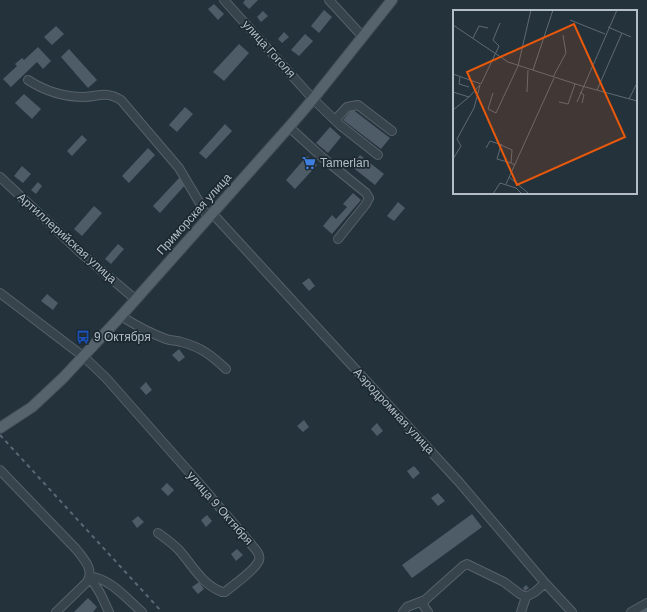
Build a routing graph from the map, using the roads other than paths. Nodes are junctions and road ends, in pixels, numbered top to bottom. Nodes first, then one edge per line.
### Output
1 (224, 0) edge
2 (329, 0) edge
3 (392, 0) edge
4 (363, 37) junction
5 (28, 80) dead end
6 (313, 99) junction
7 (335, 120) junction
8 (289, 127) junction
9 (392, 131) dead end
10 (378, 155) dead end
11 (0, 177) edge
12 (210, 215) junction
13 (338, 239) dead end
14 (0, 293) edge
15 (135, 299) junction
16 (121, 316) junction
17 (84, 357) junction
18 (226, 369) dead end
19 (0, 428) edge
20 (0, 470) edge
21 (158, 533) dead end
22 (90, 578) junction
23 (545, 583) junction
24 (526, 597) junction
25 (425, 600) junction
26 (647, 603) edge
27 (56, 612) edge
28 (109, 612) edge
29 (142, 612) edge
30 (403, 612) edge
31 (428, 612) edge
32 (521, 612) edge
33 (572, 612) edge
34 (631, 612) edge

1 - 6 street, улица Гоголя
2 - 4 street
3 - 4 main road, Приморская улица
4 - 6 main road, Приморская улица
5 - 12 street, Аэродромная улица
6 - 7 street, улица Гоголя
6 - 8 main road, Приморская улица
7 - 9 street
7 - 10 street, улица Гоголя
8 - 12 main road, Приморская улица
8 - 13 street
11 - 15 street, Артиллерийская улица
12 - 15 main road, Приморская улица
12 - 23 street, Аэродромная улица
14 - 17 street
15 - 16 main road, Приморская улица
16 - 17 main road, Приморская улица
16 - 18 street
17 - 19 main road, Приморская улица
17 - 21 street, улица 9 Октября
20 - 22 street
22 - 27 street
22 - 28 street
22 - 29 street
23 - 24 street
23 - 33 street, Аэродромная улица
24 - 25 street
24 - 32 street
25 - 30 street
25 - 31 street
26 - 34 street

